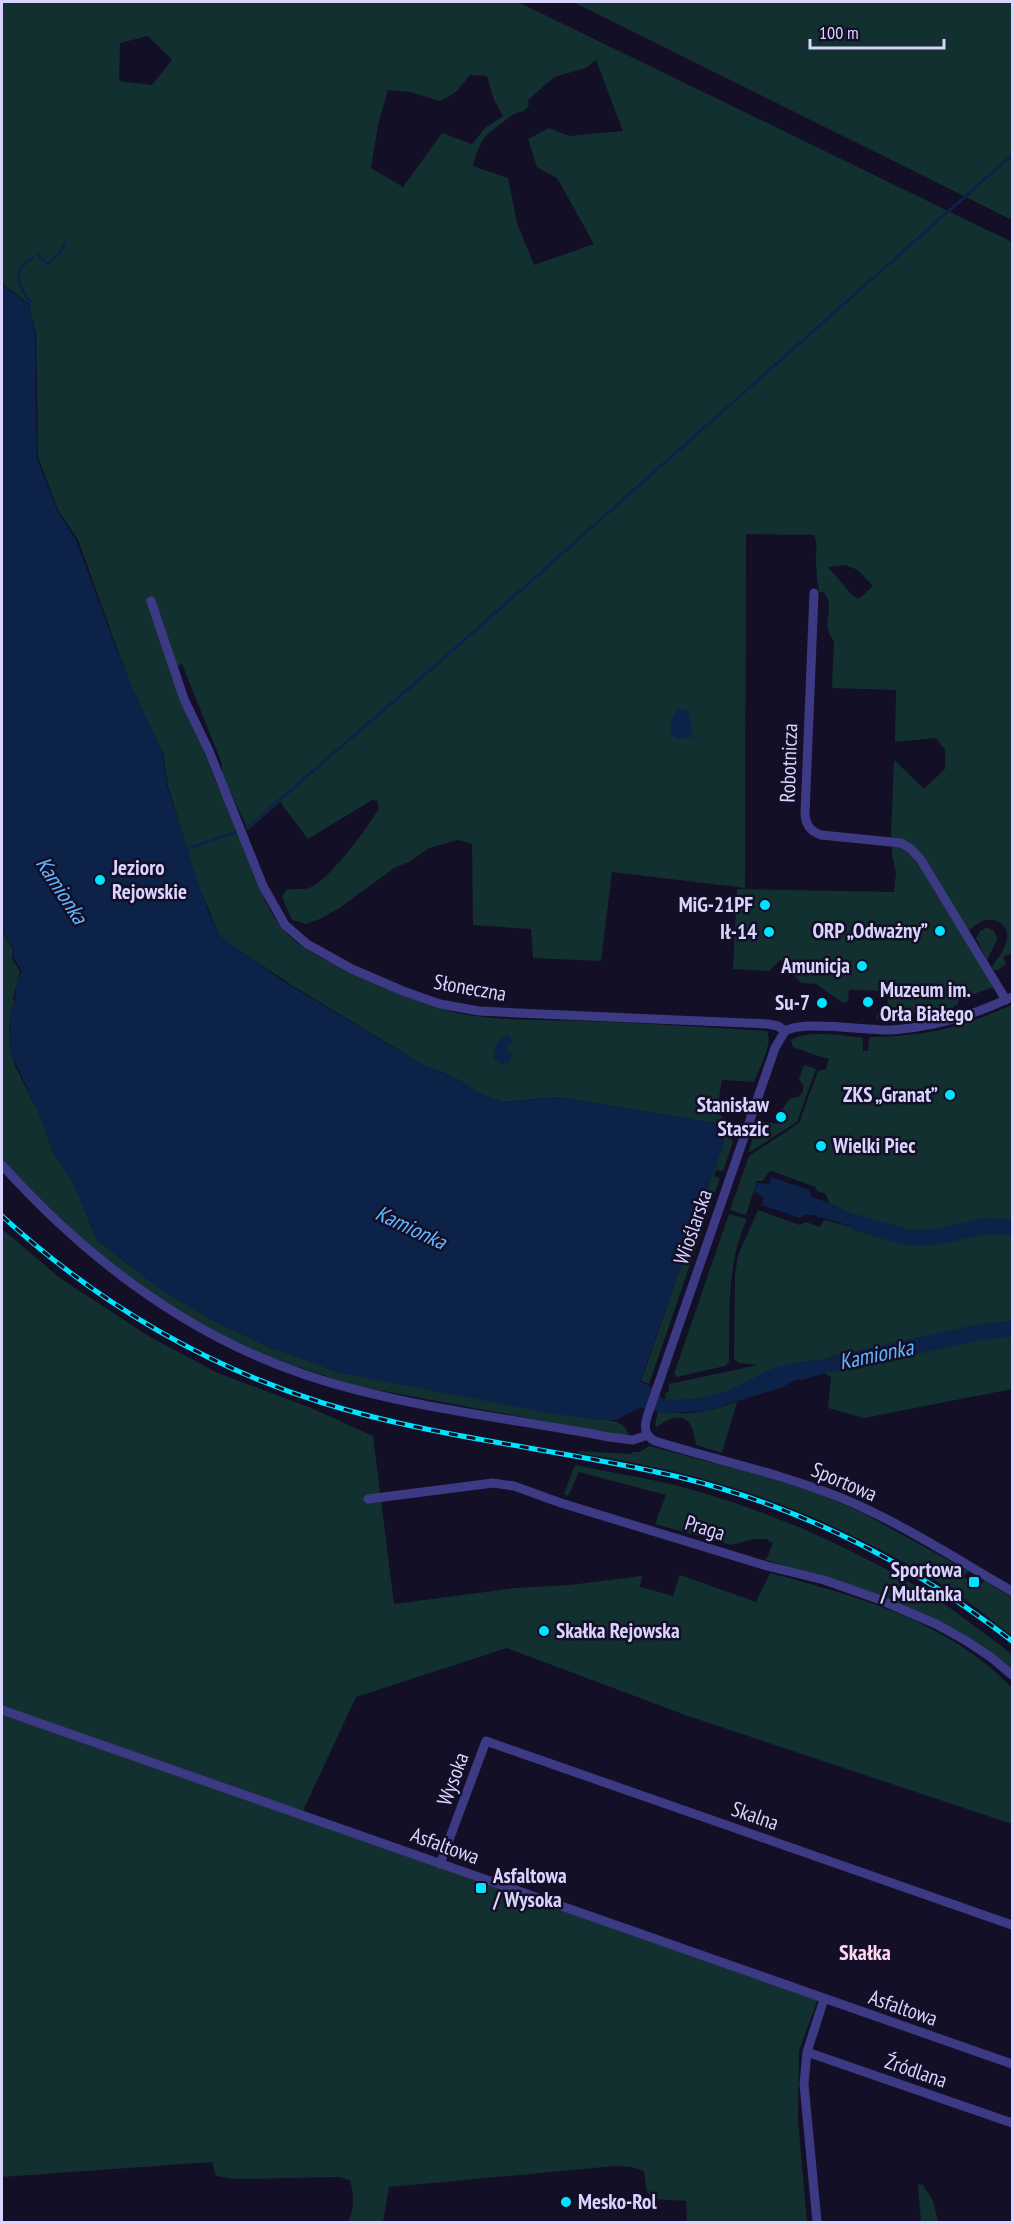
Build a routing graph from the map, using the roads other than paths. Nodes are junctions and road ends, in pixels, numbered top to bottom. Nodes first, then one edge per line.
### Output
1 (813, 593) dead end
2 (151, 601) dead end
3 (1009, 999) edge
4 (785, 1031) junction
5 (2, 1165) edge
6 (648, 1436) junction
7 (368, 1499) dead end
8 (1012, 1591) edge
9 (1012, 1676) edge
10 (2, 1710) edge
11 (486, 1741) joint
12 (441, 1864) junction
13 (1012, 1925) edge
14 (824, 2000) junction
15 (807, 2052) junction
16 (1012, 2064) edge
17 (1012, 2123) edge
18 (817, 2223) edge

1 - 3 street, Robotnicza
2 - 4 street, Słoneczna
3 - 4 street, Słoneczna
4 - 6 street, Wioślarska
5 - 6 street
6 - 8 street, Sportowa
7 - 9 street, Praga
10 - 12 street, Asfaltowa
11 - 12 street, Wysoka
11 - 13 street, Skalna
12 - 14 street, Asfaltowa
14 - 15 street
14 - 16 street, Asfaltowa
15 - 17 street, Źródlana
15 - 18 street

